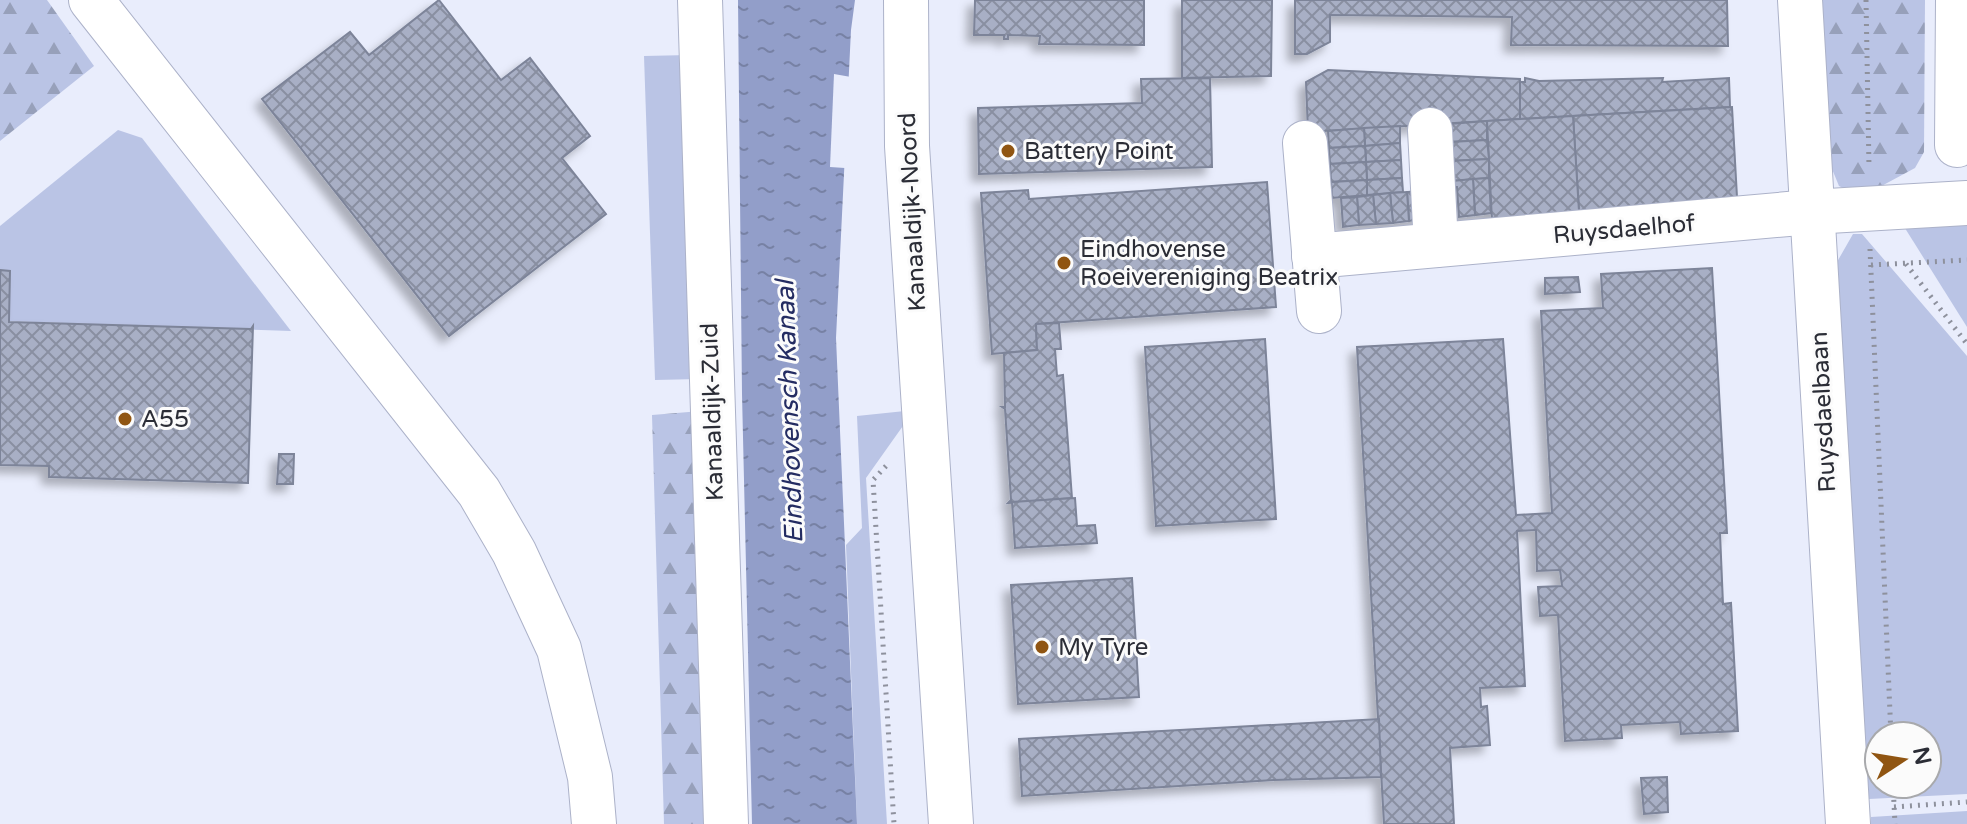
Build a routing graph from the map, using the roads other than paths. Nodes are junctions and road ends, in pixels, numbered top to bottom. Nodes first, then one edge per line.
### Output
1 (91, 0) edge
2 (700, 0) edge
3 (906, 0) edge
4 (1800, 0) edge
5 (1958, 0) edge
6 (1430, 130) dead end
7 (1305, 143) dead end
8 (1957, 145) dead end
9 (1967, 203) edge
10 (1811, 212) junction
11 (1436, 245) junction
12 (1314, 256) junction
13 (1319, 311) dead end
14 (594, 824) edge
15 (726, 824) edge
16 (951, 824) edge
17 (1848, 824) edge

1 - 14 street
2 - 15 street, Kanaaldijk-Zuid
3 - 16 street, Kanaaldijk-Noord
4 - 10 street, Ruysdaelbaan
5 - 8 street
6 - 11 street
7 - 12 street
9 - 10 street, Ruysdaelhof
10 - 11 street, Ruysdaelhof
10 - 17 street, Ruysdaelbaan
11 - 12 street, Ruysdaelhof
12 - 13 street

